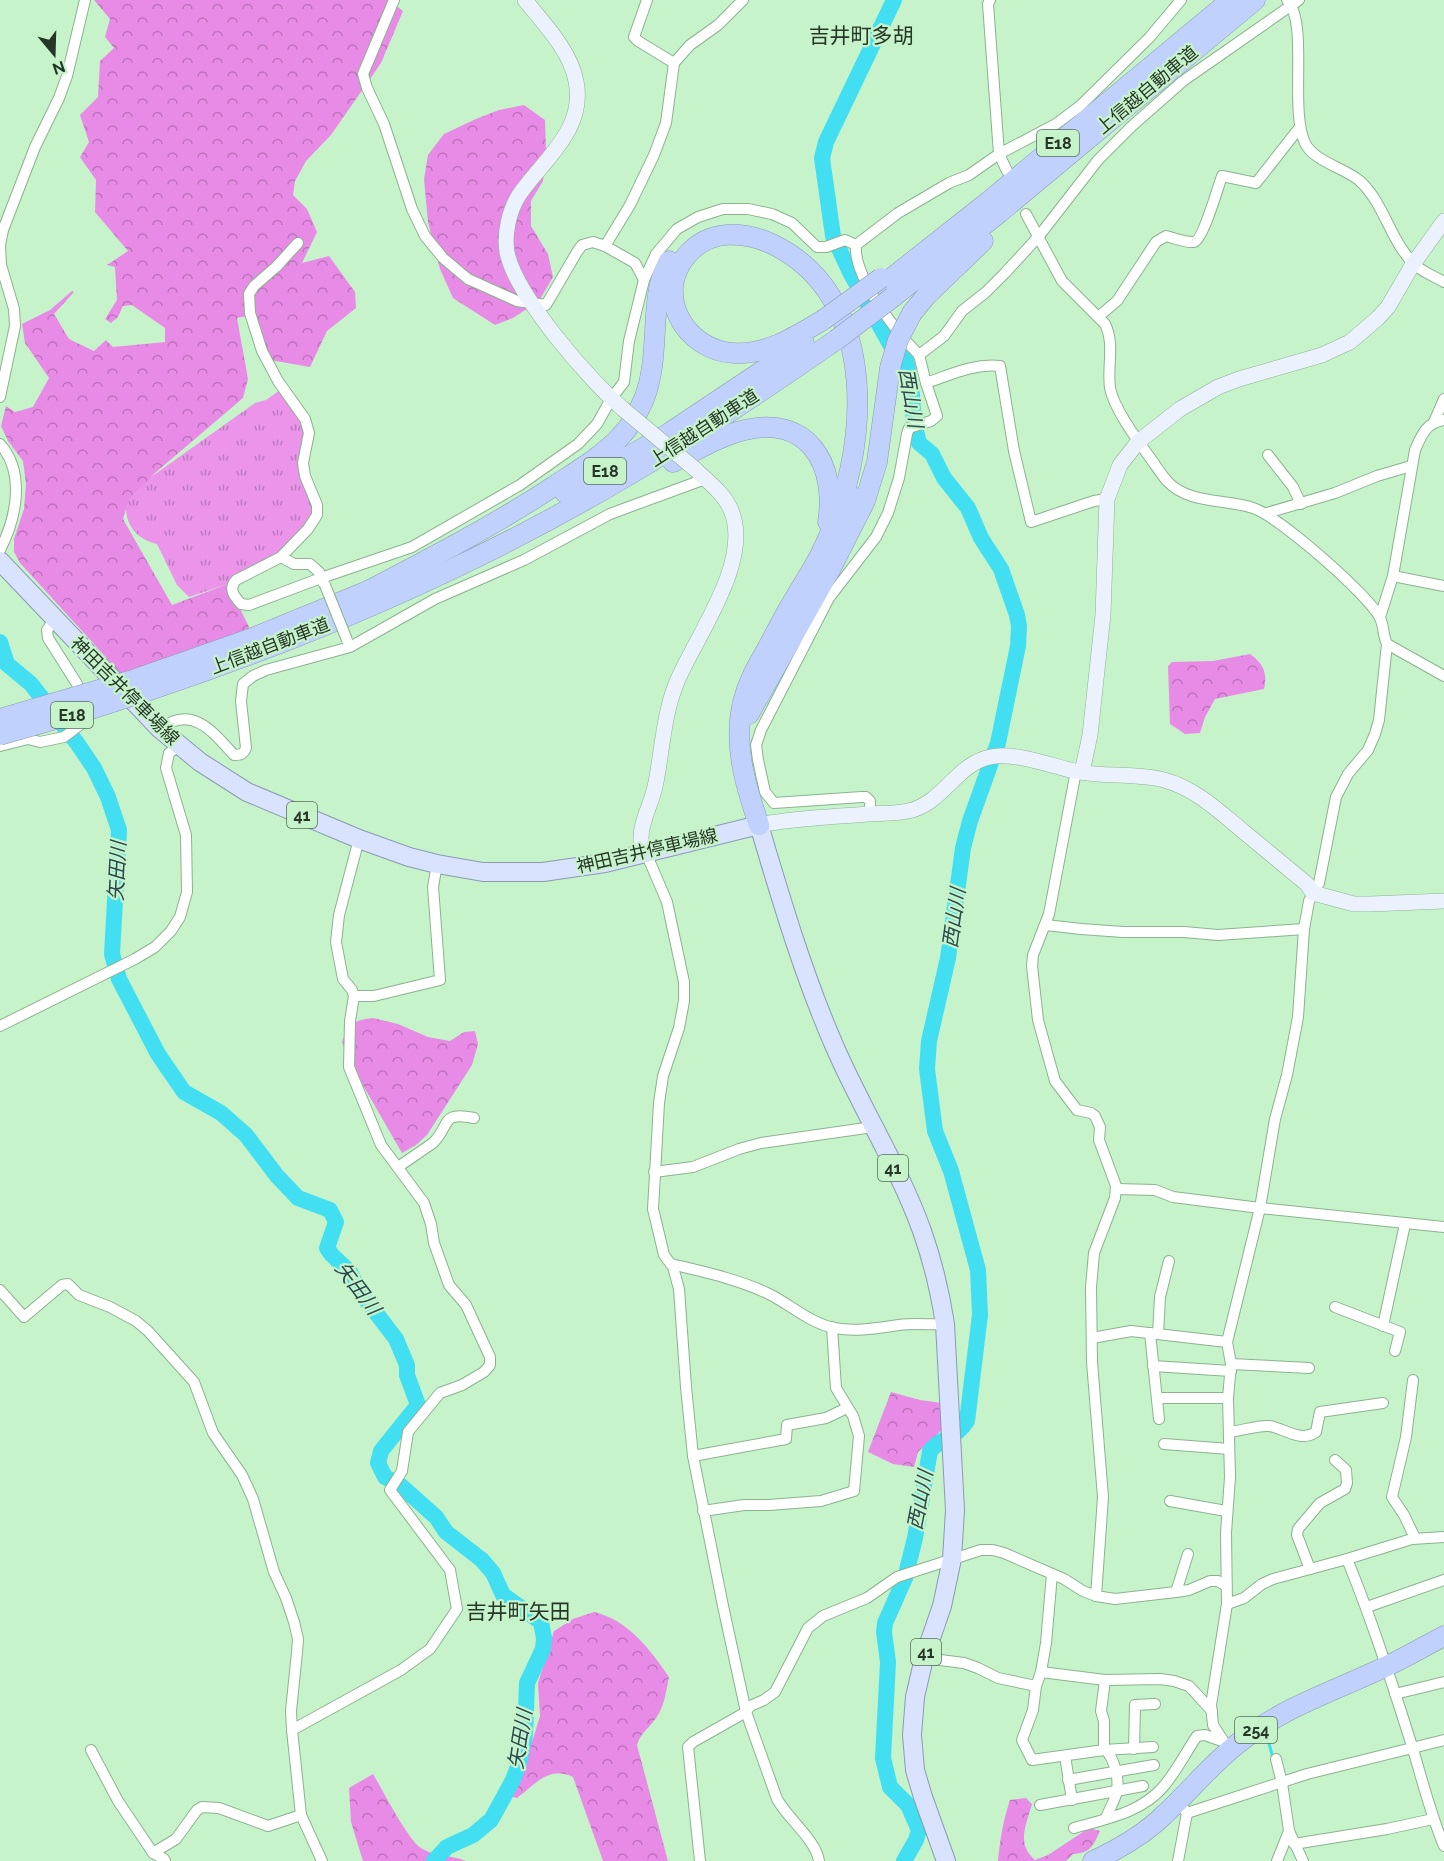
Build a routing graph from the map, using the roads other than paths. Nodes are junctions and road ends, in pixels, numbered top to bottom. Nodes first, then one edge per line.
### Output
1 (85, 0) edge
2 (394, 0) edge
3 (525, 0) edge
4 (647, 0) edge
5 (743, 0) edge
6 (990, 0) edge
7 (1181, 0) edge
8 (1231, 0) edge
9 (1255, 0) edge
10 (1293, 2) edge
11 (674, 63) junction
12 (1119, 114) junction
13 (1300, 127) junction
14 (999, 154) junction
15 (1007, 171) dead end
16 (1026, 214) dead end
17 (1444, 221) edge
18 (1038, 236) junction
19 (298, 243) dead end
20 (856, 245) junction
21 (605, 246) junction
22 (1413, 264) junction
23 (644, 280) junction
24 (1444, 282) edge
25 (886, 286) junction
26 (533, 303) junction
27 (1098, 317) junction
28 (829, 328) junction
29 (919, 355) junction
30 (926, 383) junction
31 (0, 397) edge
32 (611, 399) junction
33 (1444, 399) edge
34 (1439, 421) edge
35 (1138, 442) junction
36 (0, 444) edge
37 (1268, 455) dead end
38 (1411, 466) junction
39 (700, 474) junction
40 (1107, 499) junction
41 (1301, 504) junction
42 (1267, 513) junction
43 (842, 546) junction
44 (0, 550) edge
45 (281, 557) junction
46 (0, 561) edge
47 (816, 564) junction
48 (1393, 576) junction
49 (437, 577) junction
50 (323, 581) junction
51 (1444, 586) edge
52 (368, 591) junction
53 (1380, 617) junction
54 (55, 619) junction
55 (348, 643) junction
56 (1388, 644) junction
57 (1444, 676) edge
58 (140, 686) junction
59 (0, 719) edge
60 (160, 729) junction
61 (0, 735) edge
62 (0, 746) edge
63 (179, 746) junction
64 (739, 749) junction
65 (1079, 772) junction
66 (870, 814) junction
67 (759, 825) junction
68 (359, 839) junction
69 (646, 853) junction
70 (436, 864) junction
71 (1313, 893) junction
72 (1444, 900) edge
73 (1046, 925) junction
74 (1304, 929) junction
75 (354, 996) junction
76 (0, 1026) edge
77 (474, 1118) dead end
78 (873, 1127) junction
79 (398, 1167) junction
80 (654, 1172) junction
81 (1116, 1189) junction
82 (1260, 1209) junction
83 (1405, 1224) junction
84 (1444, 1227) edge
85 (1169, 1261) dead end
86 (671, 1264) junction
87 (0, 1290) edge
88 (1335, 1307) dead end
89 (945, 1324) junction
90 (1383, 1326) junction
91 (832, 1328) junction
92 (1154, 1334) junction
93 (1092, 1338) junction
94 (1227, 1342) junction
95 (1395, 1351) dead end
96 (1153, 1366) junction
97 (1231, 1367) junction
98 (1309, 1368) dead end
99 (1413, 1380) dead end
100 (1157, 1398) junction
101 (1228, 1398) junction
102 (1383, 1403) dead end
103 (847, 1408) junction
104 (1159, 1419) dead end
105 (1230, 1432) junction
106 (1164, 1444) dead end
107 (1229, 1449) junction
108 (693, 1456) junction
109 (1335, 1460) dead end
110 (1170, 1501) dead end
111 (704, 1511) junction
112 (1227, 1511) junction
113 (1444, 1537) edge
114 (1415, 1538) junction
115 (1188, 1554) dead end
116 (952, 1559) junction
117 (1347, 1559) junction
118 (1310, 1569) junction
119 (1052, 1574) junction
120 (1444, 1580) edge
121 (1226, 1586) junction
122 (1176, 1592) junction
123 (1096, 1596) junction
124 (1227, 1604) junction
125 (1367, 1607) junction
126 (1444, 1636) edge
127 (924, 1658) junction
128 (1387, 1666) junction
129 (1041, 1671) junction
130 (1106, 1680) junction
131 (1444, 1682) edge
132 (1036, 1686) junction
133 (1395, 1694) junction
134 (1155, 1704) dead end
135 (1212, 1711) junction
136 (746, 1712) junction
137 (292, 1730) junction
138 (1444, 1740) edge
139 (1226, 1746) junction
140 (1153, 1747) dead end
141 (1412, 1748) junction
142 (1134, 1749) junction
143 (91, 1750) dead end
144 (1105, 1750) junction
145 (1065, 1756) junction
146 (1276, 1759) dead end
147 (1154, 1765) dead end
148 (1116, 1771) junction
149 (1068, 1780) junction
150 (1282, 1783) junction
151 (1143, 1786) dead end
152 (1117, 1791) junction
153 (1072, 1800) junction
154 (1040, 1806) dead end
155 (1183, 1807) junction
156 (301, 1815) junction
157 (1106, 1818) junction
158 (1433, 1819) junction
159 (1074, 1828) dead end
160 (1289, 1831) junction
161 (1294, 1844) junction
162 (1444, 1846) edge
163 (153, 1853) junction
164 (165, 1861) edge
165 (322, 1861) edge
166 (700, 1861) edge
167 (819, 1861) edge
168 (946, 1861) edge
169 (1093, 1861) edge
170 (1178, 1861) edge
171 (1277, 1861) edge
172 (1303, 1861) edge

1 - 31 street
2 - 26 street
3 - 26 street
4 - 11 street
5 - 11 street
6 - 14 street
7 - 14 street
8 - 25 highway, 上信越自動車道 / E18
9 - 12 highway, 上信越自動車道 / E18
10 - 13 street
10 - 18 street
11 - 21 street
12 - 25 highway, 上信越自動車道 / E18
12 - 43 highway, bridge
13 - 22 street
13 - 27 street
14 - 15 street
14 - 20 street
16 - 18 street
17 - 22 street
18 - 27 street
18 - 29 street
19 - 45 street
20 - 23 street
20 - 29 street
21 - 23 street
21 - 26 street
22 - 24 street
22 - 35 street
23 - 32 street
25 - 28 highway, 上信越自動車道 / E18
26 - 32 street
27 - 35 street
28 - 47 highway
28 - 49 highway, 上信越自動車道 / E18
28 - 52 highway, 上信越自動車道 / E18
29 - 30 street
30 - 40 street
30 - 66 street
32 - 39 street, bridge
32 - 50 street
33 - 34 street
34 - 38 street
35 - 40 street
35 - 42 street
36 - 44 street
37 - 41 street
38 - 41 street
38 - 48 street
39 - 55 street
39 - 69 street
40 - 65 street
41 - 42 street
42 - 53 street
43 - 52 highway
43 - 64 highway
45 - 50 street
45 - 50 street
46 - 54 main road, 神田吉井停車場線 / 41
47 - 49 highway
47 - 64 highway
48 - 51 street
48 - 53 street
49 - 58 highway, 上信越自動車道 / E18
50 - 55 street, bridge
52 - 58 highway, 上信越自動車道 / E18
53 - 56 street
54 - 60 main road, 神田吉井停車場線 / 41
54 - 62 street
55 - 60 street
56 - 57 street
56 - 71 street
58 - 59 highway, 上信越自動車道 / E18, bridge
58 - 61 highway, 上信越自動車道 / E18, bridge
60 - 63 main road, 神田吉井停車場線 / 41
63 - 68 main road, 神田吉井停車場線 / 41
63 - 76 street
64 - 67 highway
65 - 66 street
65 - 71 street
65 - 73 street
66 - 67 street
67 - 69 main road, 神田吉井停車場線 / 41
67 - 78 main road, 41
68 - 70 main road, 神田吉井停車場線 / 41
68 - 75 street
69 - 70 main road, 神田吉井停車場線 / 41
69 - 80 street
70 - 75 street
71 - 72 street
71 - 74 street
73 - 74 street
73 - 81 street
74 - 82 street
75 - 79 street
77 - 79 street
78 - 80 street
78 - 89 main road, 41
79 - 137 street
80 - 86 street
81 - 82 street
81 - 93 street
82 - 83 street
82 - 94 street
83 - 84 street
83 - 90 street
85 - 92 street
86 - 91 street
86 - 108 street
87 - 137 street
88 - 90 street
89 - 91 street
89 - 116 main road, 41
90 - 95 street
91 - 103 street
92 - 93 street
92 - 94 street
92 - 96 street
93 - 123 street
94 - 97 street
96 - 97 street
96 - 100 street
97 - 98 street
97 - 101 street
99 - 114 street
100 - 101 street
100 - 104 street
101 - 105 street
102 - 105 street
103 - 108 street
103 - 111 street
105 - 107 street
106 - 107 street
107 - 112 street
108 - 111 street
109 - 118 street
110 - 112 street
111 - 136 street
112 - 121 street
113 - 114 street
114 - 117 street
115 - 122 street
116 - 119 street
116 - 127 main road, 41
116 - 136 street
117 - 118 street
117 - 125 street
118 - 124 street
119 - 123 street
119 - 129 street
120 - 125 street
121 - 122 street
121 - 124 street
122 - 123 street
124 - 135 street
125 - 128 street
126 - 128 highway, 254
127 - 132 street
127 - 168 main road, 41
128 - 133 street
128 - 139 highway, 254
129 - 130 street
129 - 132 street
130 - 135 street
130 - 144 street
131 - 133 street
132 - 145 street
133 - 141 street
134 - 142 street
135 - 139 street
136 - 166 street
136 - 167 street
137 - 156 street
138 - 141 street
139 - 155 highway, 254
139 - 157 street
140 - 142 street
141 - 150 street
141 - 158 street
142 - 144 street
143 - 163 street
144 - 145 street
144 - 148 street
145 - 149 street
146 - 150 street
147 - 148 street
148 - 149 street
148 - 152 street
149 - 153 street
150 - 155 street
150 - 160 street
151 - 152 street
152 - 153 street
152 - 157 street
153 - 154 street
155 - 169 highway, 254
155 - 170 street
156 - 163 street
156 - 165 street
157 - 159 street
158 - 161 street
158 - 162 street
160 - 161 street
160 - 171 street
161 - 172 street
163 - 164 street

